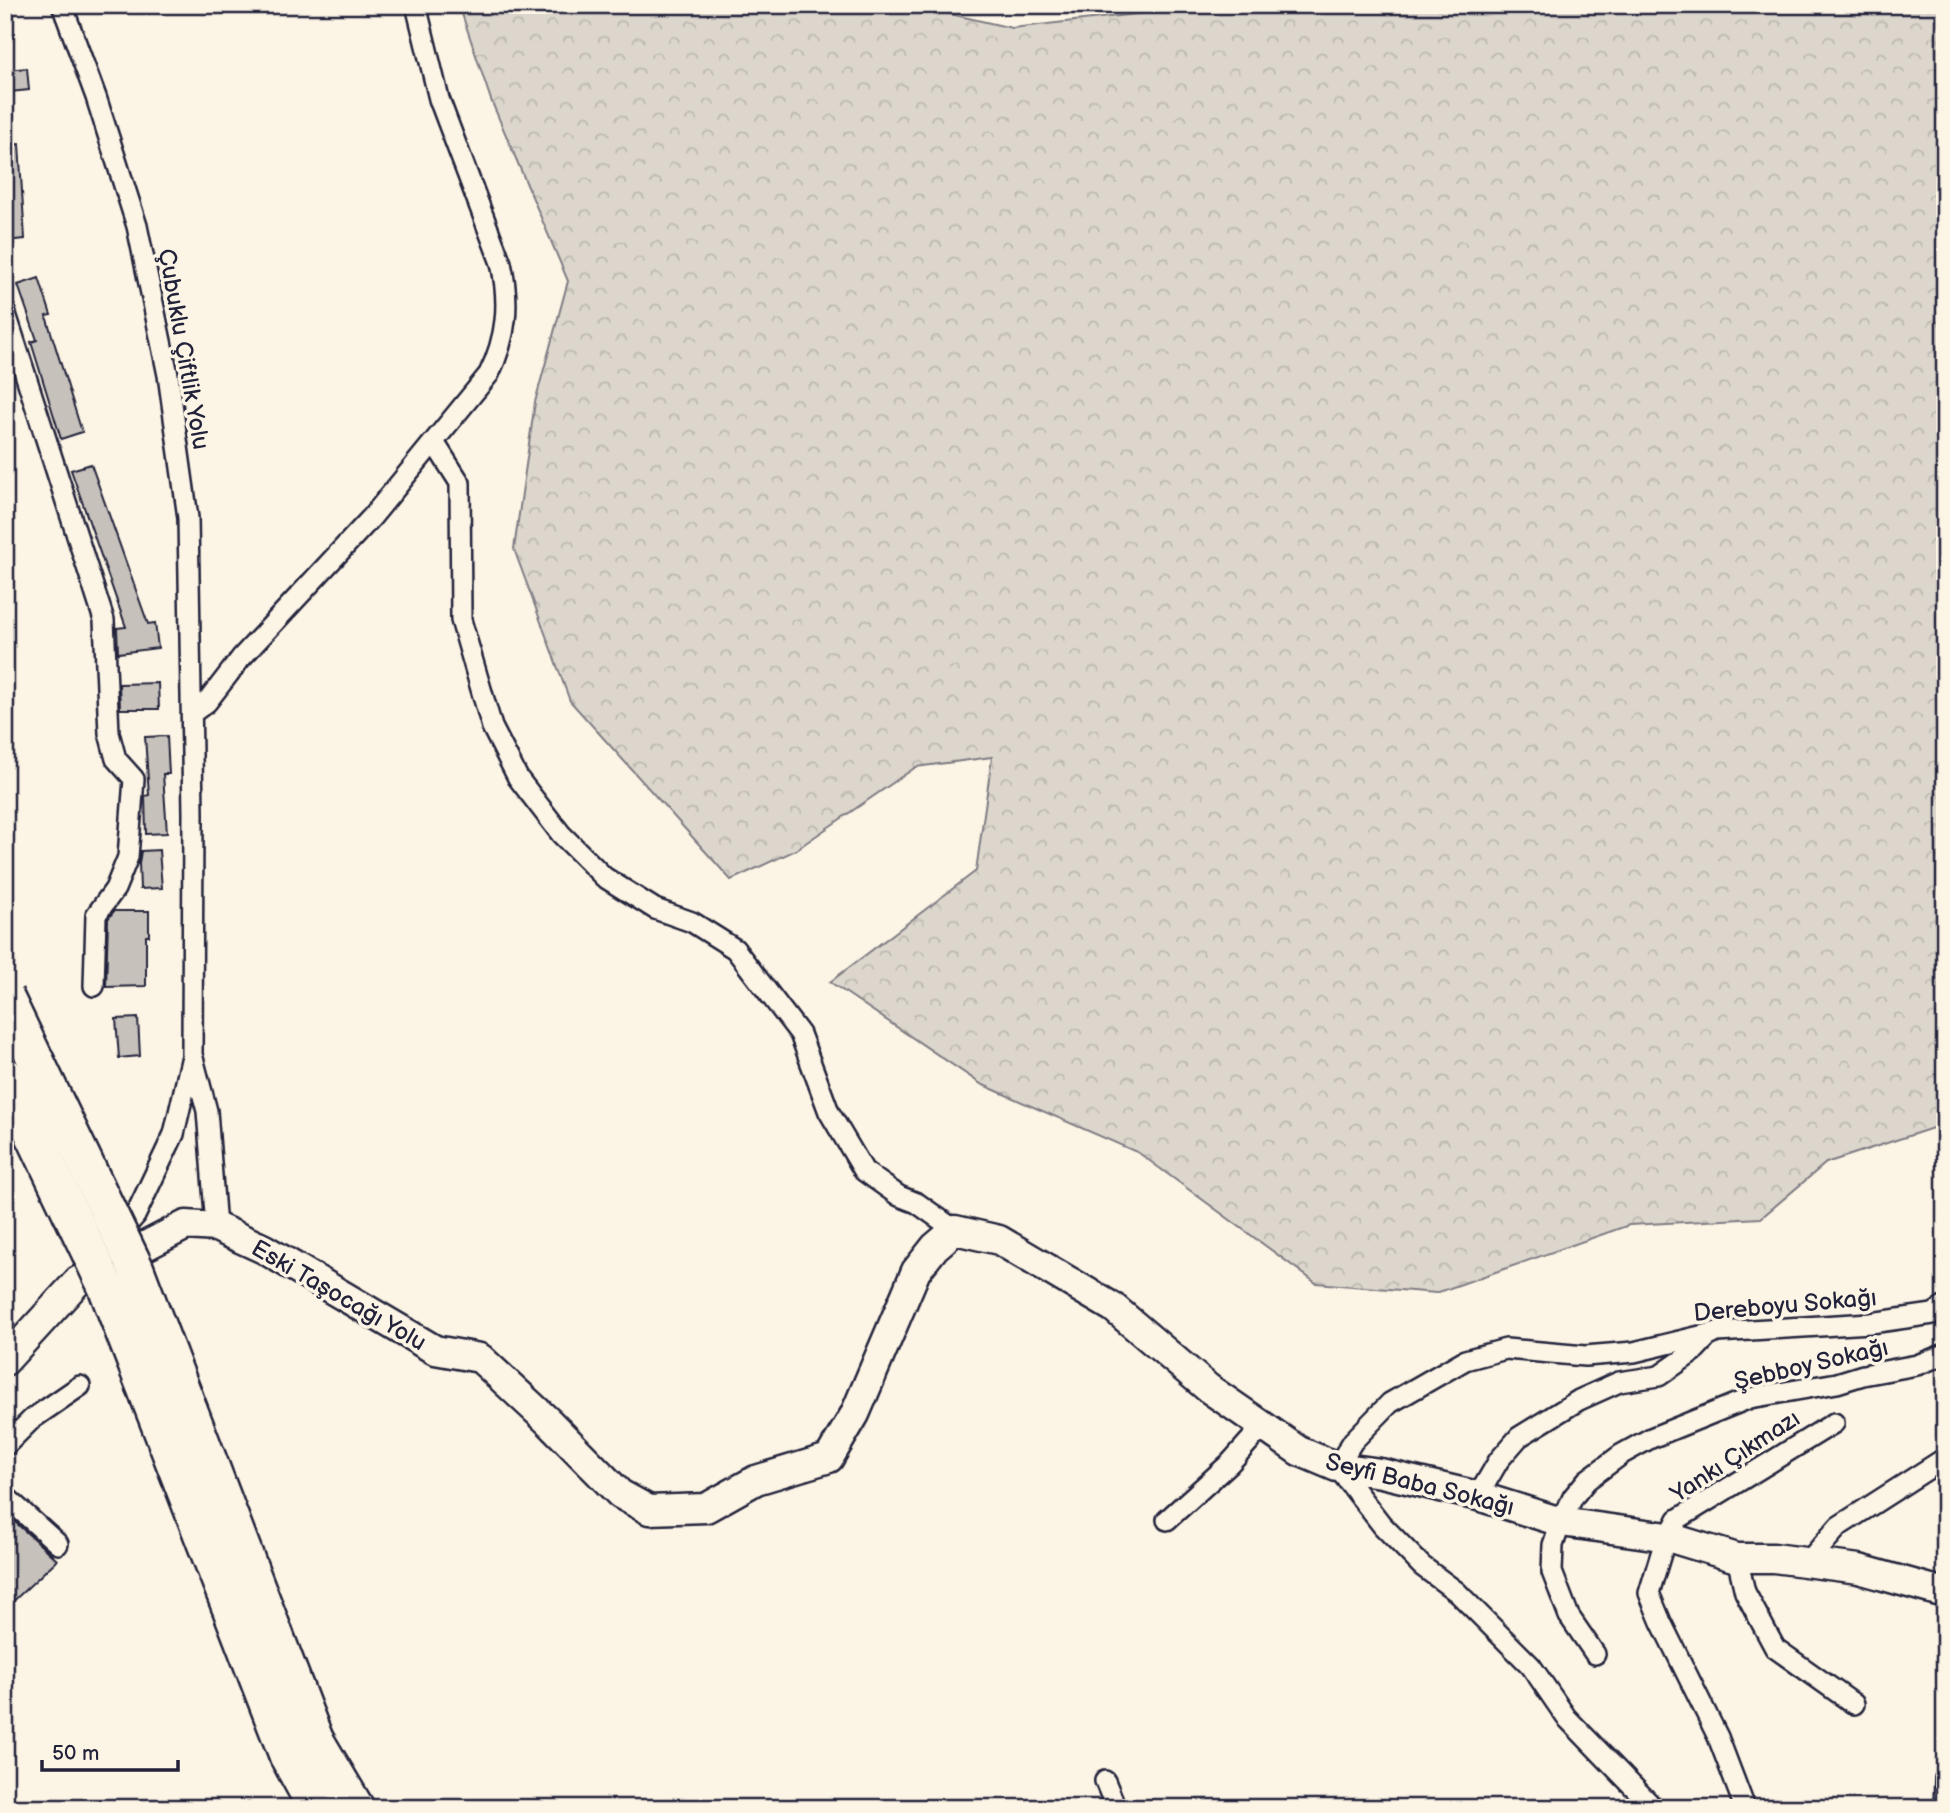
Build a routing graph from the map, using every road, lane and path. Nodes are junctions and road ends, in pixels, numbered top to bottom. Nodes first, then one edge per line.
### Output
1 (62, 5) edge
2 (416, 5) edge
3 (5, 311) edge
4 (434, 442) junction
5 (192, 713) junction
6 (93, 986) dead end
7 (5, 996) edge
8 (192, 1056) junction
9 (5, 1075) edge
10 (216, 1227) junction
11 (955, 1230) junction
12 (78, 1281) junction
13 (1945, 1306) edge
14 (1717, 1332) junction
15 (1945, 1354) edge
16 (5, 1360) edge
17 (80, 1386) dead end
18 (1833, 1423) dead end
19 (1263, 1426) junction
20 (5, 1446) edge
21 (1945, 1458) edge
22 (1337, 1467) junction
23 (5, 1496) edge
24 (1478, 1496) junction
25 (1167, 1520) dead end
26 (1561, 1522) junction
27 (1668, 1537) junction
28 (58, 1544) dead end
29 (1737, 1558) junction
30 (1807, 1564) junction
31 (1945, 1593) edge
32 (1595, 1654) dead end
33 (1854, 1704) dead end
34 (301, 1747) junction
35 (1945, 1779) edge
36 (1105, 1781) dead end
37 (316, 1808) edge
38 (356, 1808) edge
39 (1116, 1808) edge
40 (1654, 1808) edge
41 (1745, 1808) edge
42 (1944, 1808) edge

1 - 5 street, Çubuklu Çiftlik Yolu
2 - 4 street
3 - 6 street
4 - 5 street
4 - 11 street
5 - 8 street, Çubuklu Çiftlik Yolu
7 - 34 highway, bridge
8 - 10 street
8 - 12 street
9 - 34 highway, bridge
10 - 11 street, Eski Taşocağı Yolu
10 - 12 street, Eski Taşocağı Yolu
11 - 19 street, Seyfi Baba Sokağı
12 - 16 street
13 - 14 street, Dereboyu Sokağı
14 - 22 street, Dereboyu Sokağı
14 - 24 street
15 - 26 street, Şebboy Sokağı
17 - 20 street
18 - 27 street, Yankı Çıkmazı
19 - 22 street, Seyfi Baba Sokağı
19 - 25 street
21 - 30 street
22 - 24 street, Seyfi Baba Sokağı
22 - 40 street
23 - 28 street
24 - 26 street, Seyfi Baba Sokağı
26 - 27 street, Seyfi Baba Sokağı
26 - 32 street, Şebboy Sokağı
27 - 29 street, Seyfi Baba Sokağı
27 - 41 street
29 - 30 street, Seyfi Baba Sokağı
29 - 33 street
30 - 31 street, Seyfi Baba Sokağı
34 - 37 highway
34 - 38 highway
35 - 42 street
36 - 39 street

